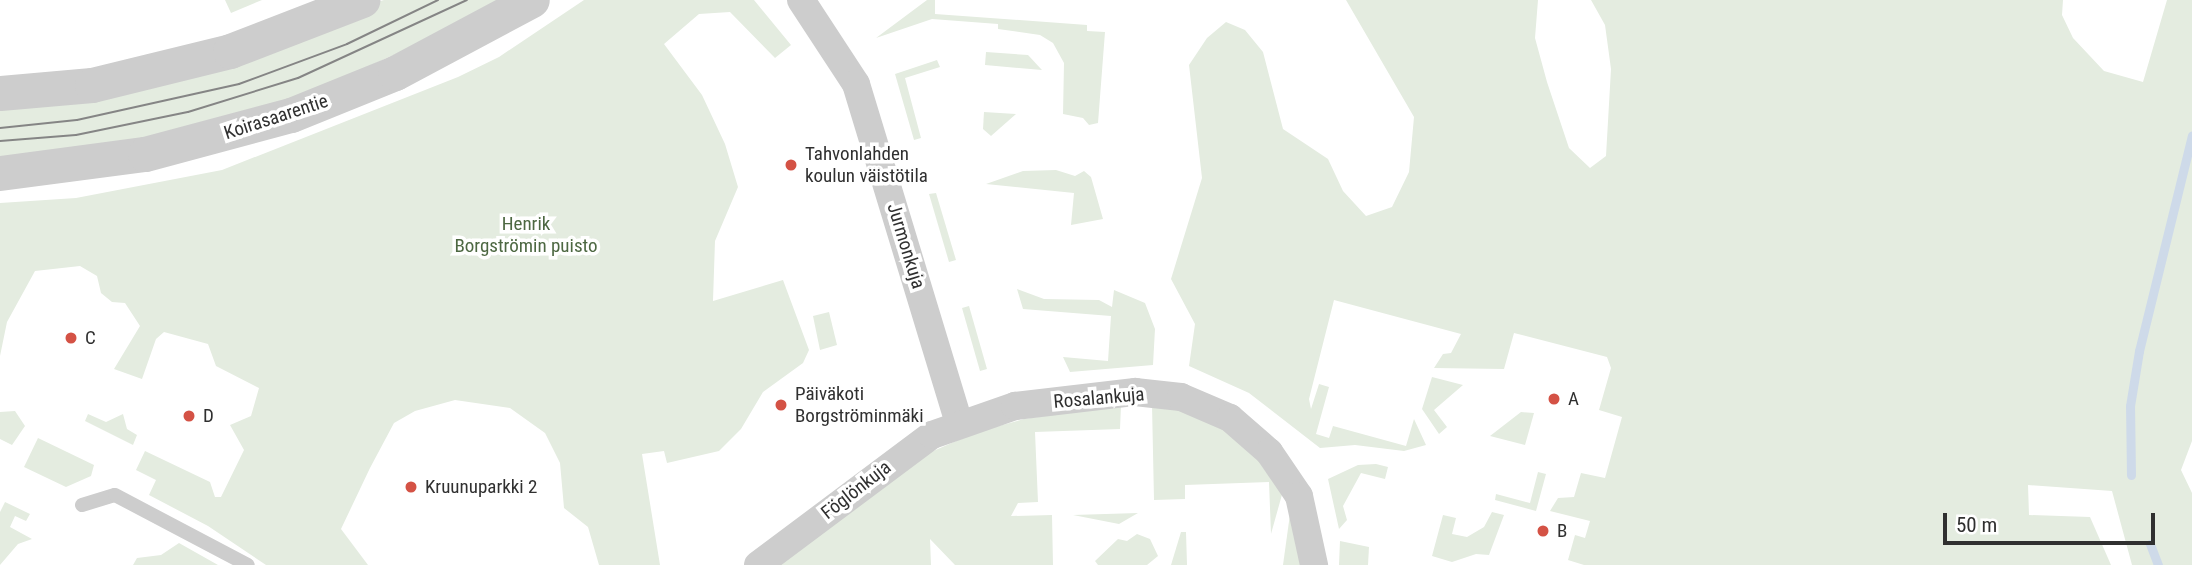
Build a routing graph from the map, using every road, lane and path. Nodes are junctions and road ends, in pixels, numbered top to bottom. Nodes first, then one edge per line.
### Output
1 (362, 0) edge
2 (531, 0) edge
3 (801, 0) edge
4 (0, 93) edge
5 (0, 173) edge
6 (960, 423) junction
7 (82, 505) dead end
8 (248, 565) edge
9 (758, 565) edge
10 (1314, 565) edge

1 - 4 street
2 - 5 street, Koirasaarentie
3 - 6 street, Jurmonkuja
6 - 9 street, Föglönkuja
6 - 10 street, Rosalankuja
7 - 8 lane

